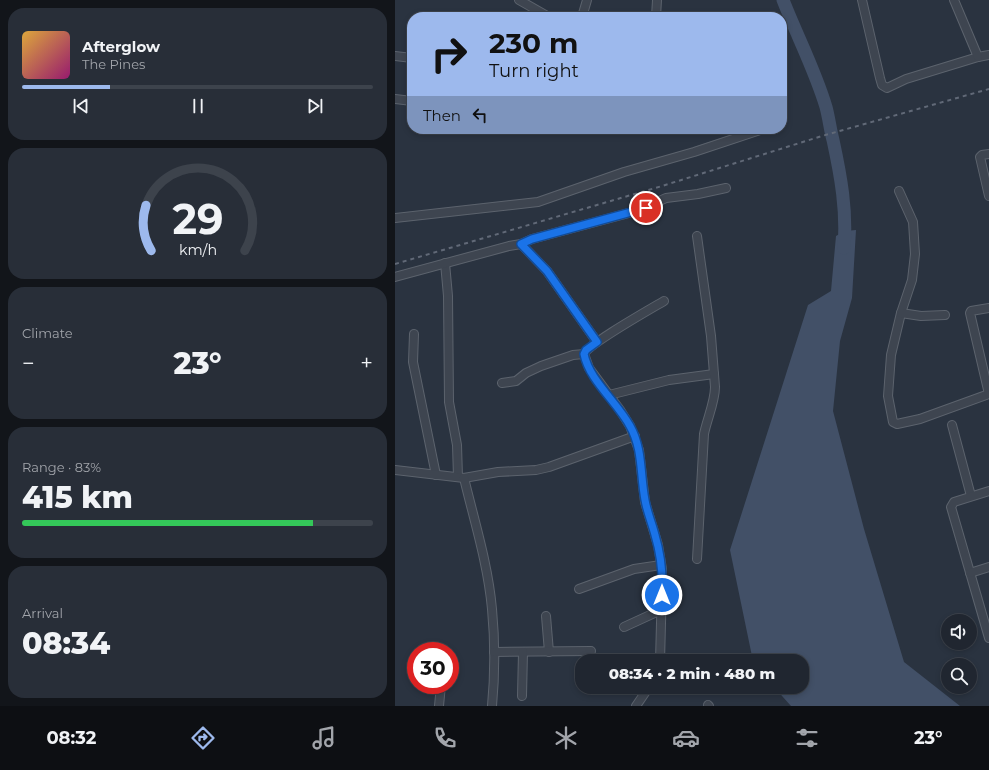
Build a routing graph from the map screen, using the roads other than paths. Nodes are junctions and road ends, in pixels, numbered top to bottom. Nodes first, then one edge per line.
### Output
1 (519, 0) edge
2 (587, 0) edge
3 (657, 0) edge
4 (862, 0) edge
5 (954, 0) edge
6 (540, 12) edge
7 (583, 12) edge
8 (656, 12) edge
9 (989, 55) edge
10 (395, 56) edge
11 (407, 57) edge
12 (978, 57) junction
13 (395, 99) edge
14 (407, 100) edge
15 (748, 134) edge
16 (989, 154) edge
17 (726, 188) dead end
18 (899, 191) dead end
19 (989, 196) edge
20 (395, 218) edge
21 (697, 236) dead end
22 (521, 244) junction
23 (445, 263) junction
24 (395, 277) edge
25 (664, 301) dead end
26 (989, 308) edge
27 (901, 313) junction
28 (945, 315) dead end
29 (414, 334) dead end
30 (597, 342) junction
31 (584, 354) junction
32 (714, 374) junction
33 (502, 383) dead end
34 (989, 394) edge
35 (609, 395) junction
36 (952, 425) dead end
37 (635, 436) junction
38 (395, 470) edge
39 (436, 475) junction
40 (461, 477) junction
41 (989, 491) edge
42 (971, 496) junction
43 (697, 559) dead end
44 (661, 565) junction
45 (989, 567) edge
46 (970, 573) junction
47 (579, 589) dead end
48 (661, 610) junction
49 (546, 616) dead end
50 (624, 627) dead end
51 (989, 638) edge
52 (591, 651) dead end
53 (494, 652) junction
54 (523, 652) junction
55 (549, 652) junction
56 (659, 654) edge
57 (440, 694) edge
58 (644, 694) edge
59 (522, 696) dead end
60 (439, 706) edge
61 (492, 706) edge
62 (636, 706) edge

1 - 6 street
2 - 7 street
3 - 8 street
4 - 12 street
5 - 12 street
9 - 12 street
10 - 11 street
13 - 14 street
15 - 20 street
16 - 19 street
17 - 22 street
18 - 27 street
21 - 32 street
22 - 23 street
22 - 30 street
23 - 24 street
23 - 40 street
25 - 30 street
26 - 34 street
27 - 28 street
27 - 34 street
29 - 39 street
30 - 31 street
31 - 33 street
31 - 35 street
32 - 35 street
32 - 43 street
35 - 37 street
36 - 42 street
37 - 40 street
37 - 44 street
38 - 39 street
39 - 40 street
40 - 53 street
41 - 42 street
42 - 46 street
44 - 47 street
44 - 48 street
45 - 46 street
46 - 51 street
48 - 50 street
48 - 56 street
49 - 55 street
52 - 55 street
53 - 54 street
53 - 61 street
54 - 55 street
54 - 59 street
57 - 60 street
58 - 62 street

